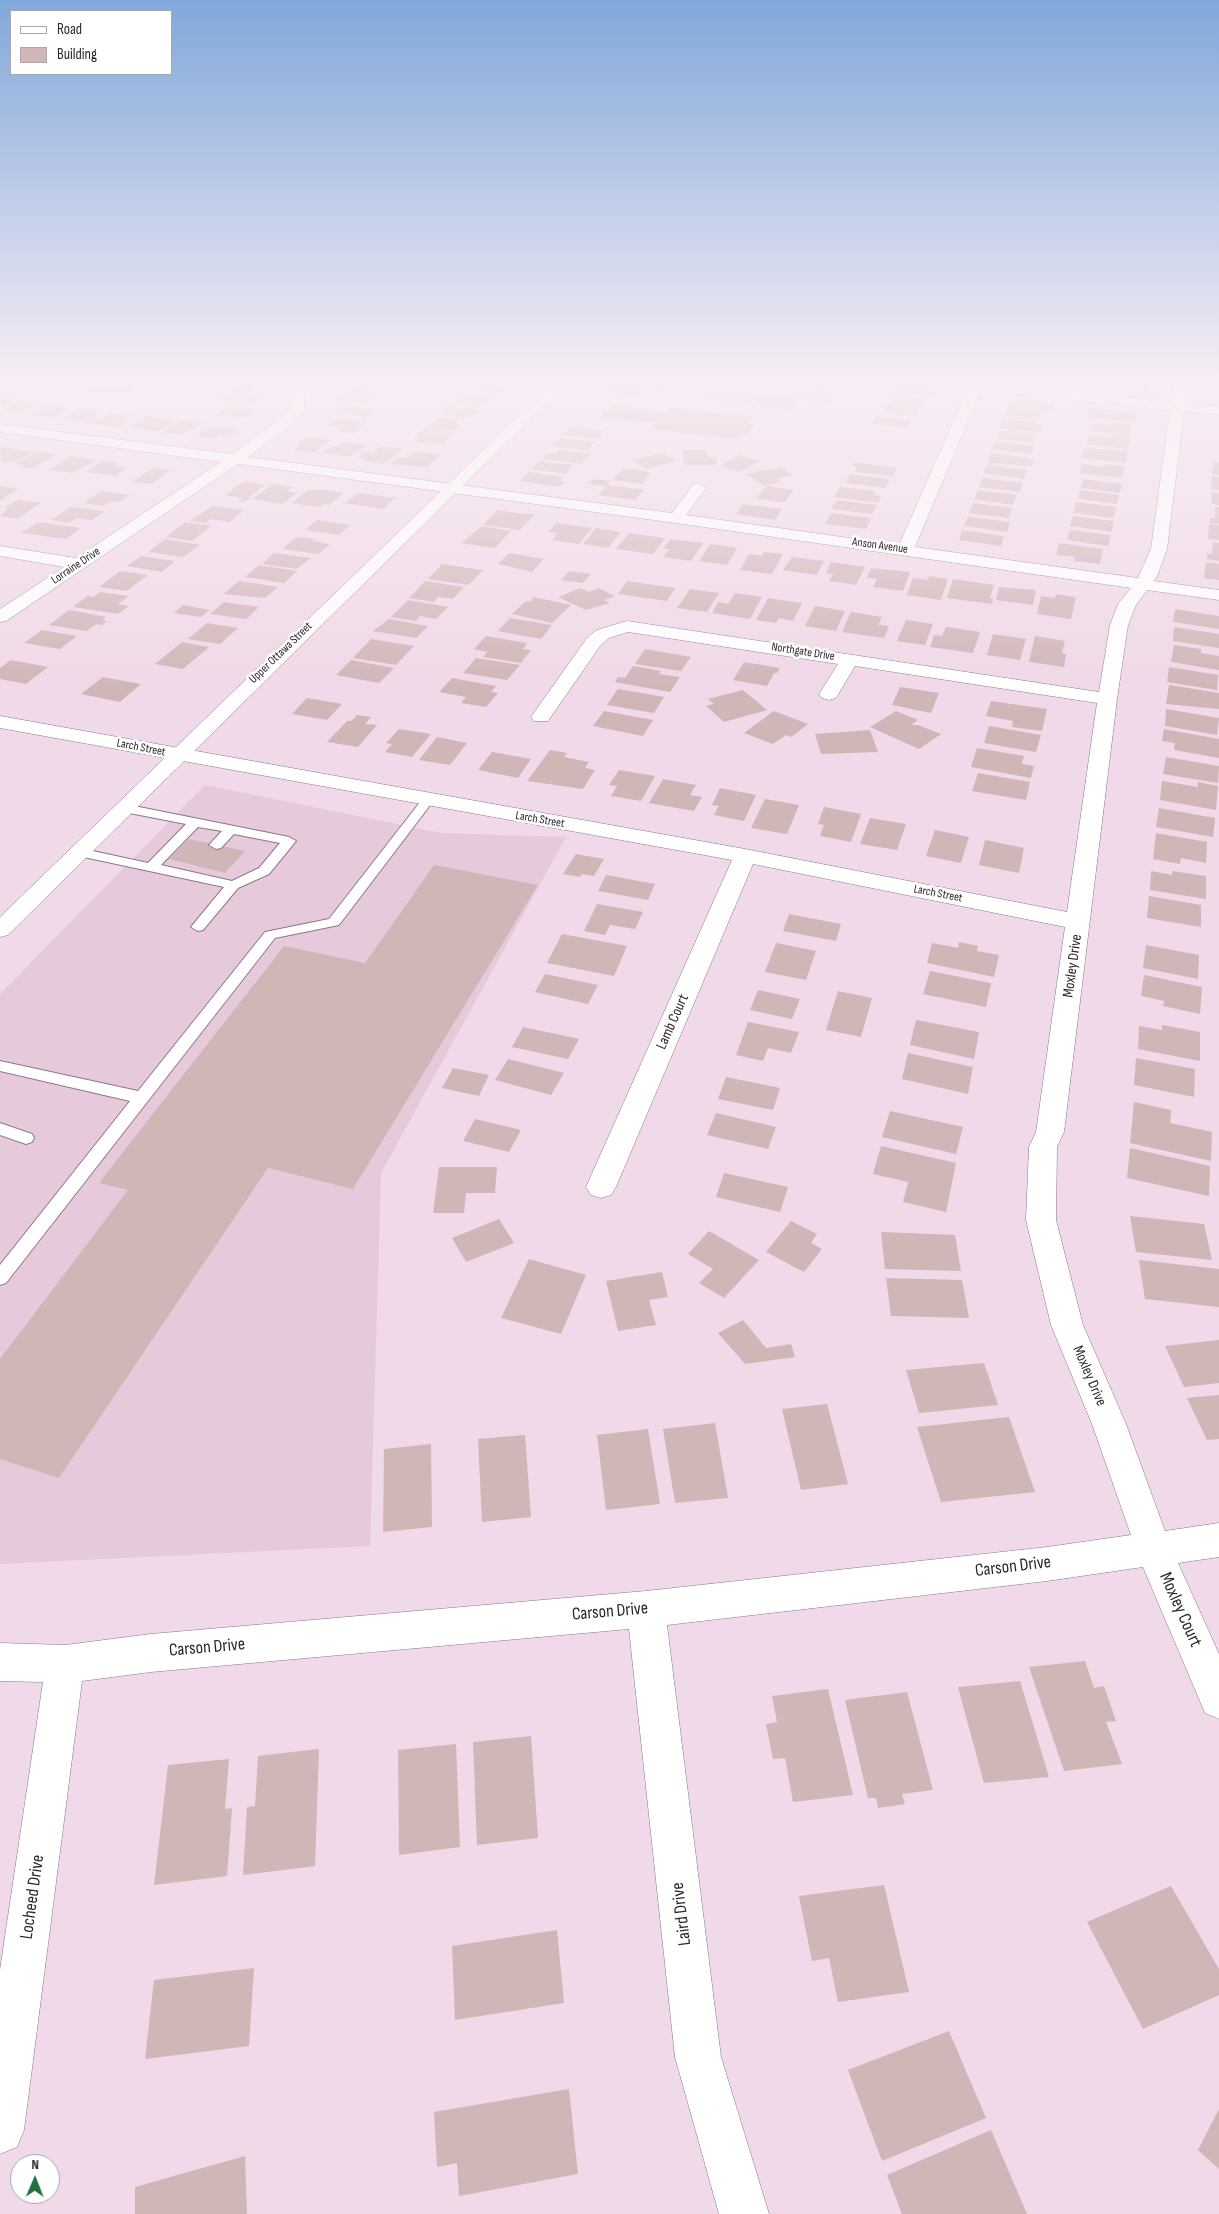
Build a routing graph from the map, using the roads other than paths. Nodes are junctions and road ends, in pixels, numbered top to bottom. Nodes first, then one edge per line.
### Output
1 (201, 482) edge
2 (413, 482) edge
3 (456, 482) edge
4 (934, 482) edge
5 (1169, 482) edge
6 (451, 487) junction
7 (698, 488) dead end
8 (676, 518) junction
9 (0, 550) edge
10 (904, 550) junction
11 (79, 564) junction
12 (1144, 584) junction
13 (1219, 594) edge
14 (0, 618) edge
15 (850, 659) junction
16 (829, 694) dead end
17 (1107, 698) junction
18 (541, 717) dead end
19 (0, 722) edge
20 (178, 755) junction
21 (428, 800) junction
22 (124, 808) junction
23 (195, 822) junction
24 (231, 829) junction
25 (216, 845) dead end
26 (79, 852) junction
27 (745, 856) junction
28 (151, 868) junction
29 (233, 885) junction
30 (1079, 922) junction
31 (198, 927) dead end
32 (0, 930) edge
33 (0, 1066) edge
34 (142, 1098) junction
35 (0, 1129) edge
36 (26, 1138) dead end
37 (601, 1187) dead end
38 (0, 1278) edge
39 (1219, 1540) edge
40 (1152, 1548) junction
41 (646, 1609) junction
42 (0, 1662) edge
43 (65, 1664) junction
44 (1219, 1699) edge
45 (0, 2130) edge
46 (744, 2214) edge

1 - 11 street, Lorraine Drive
2 - 6 street, Anson Avenue
3 - 6 street, Upper Ottawa Street
4 - 10 street
5 - 12 street, Moxley Drive
6 - 8 street, Anson Avenue
6 - 20 street, Upper Ottawa Street
7 - 8 street
8 - 10 street, Anson Avenue
9 - 11 street
10 - 12 street, Anson Avenue
11 - 14 street, Lorraine Drive
12 - 13 street, Anson Avenue
12 - 17 street, Moxley Drive
15 - 16 street
15 - 17 street, Northgate Drive
15 - 18 street, Northgate Drive
17 - 30 street, Moxley Drive
19 - 20 street, Larch Street
20 - 21 street, Larch Street
20 - 22 street, Upper Ottawa Street
21 - 27 street, Larch Street
21 - 34 lane
22 - 23 lane
22 - 26 street, Upper Ottawa Street
23 - 24 lane
23 - 28 lane
24 - 25 lane
24 - 29 lane
26 - 28 lane
26 - 32 street, Upper Ottawa Street
27 - 30 street, Larch Street
27 - 37 street, Lamb Court
28 - 29 lane
29 - 31 lane
30 - 40 street, Moxley Drive
33 - 34 lane
34 - 38 lane
35 - 36 lane
39 - 40 street, Carson Drive
40 - 41 street, Carson Drive
40 - 44 street, Moxley Court
41 - 43 street, Carson Drive
41 - 46 street, Laird Drive
42 - 43 street, Carson Drive
43 - 45 street, Locheed Drive

